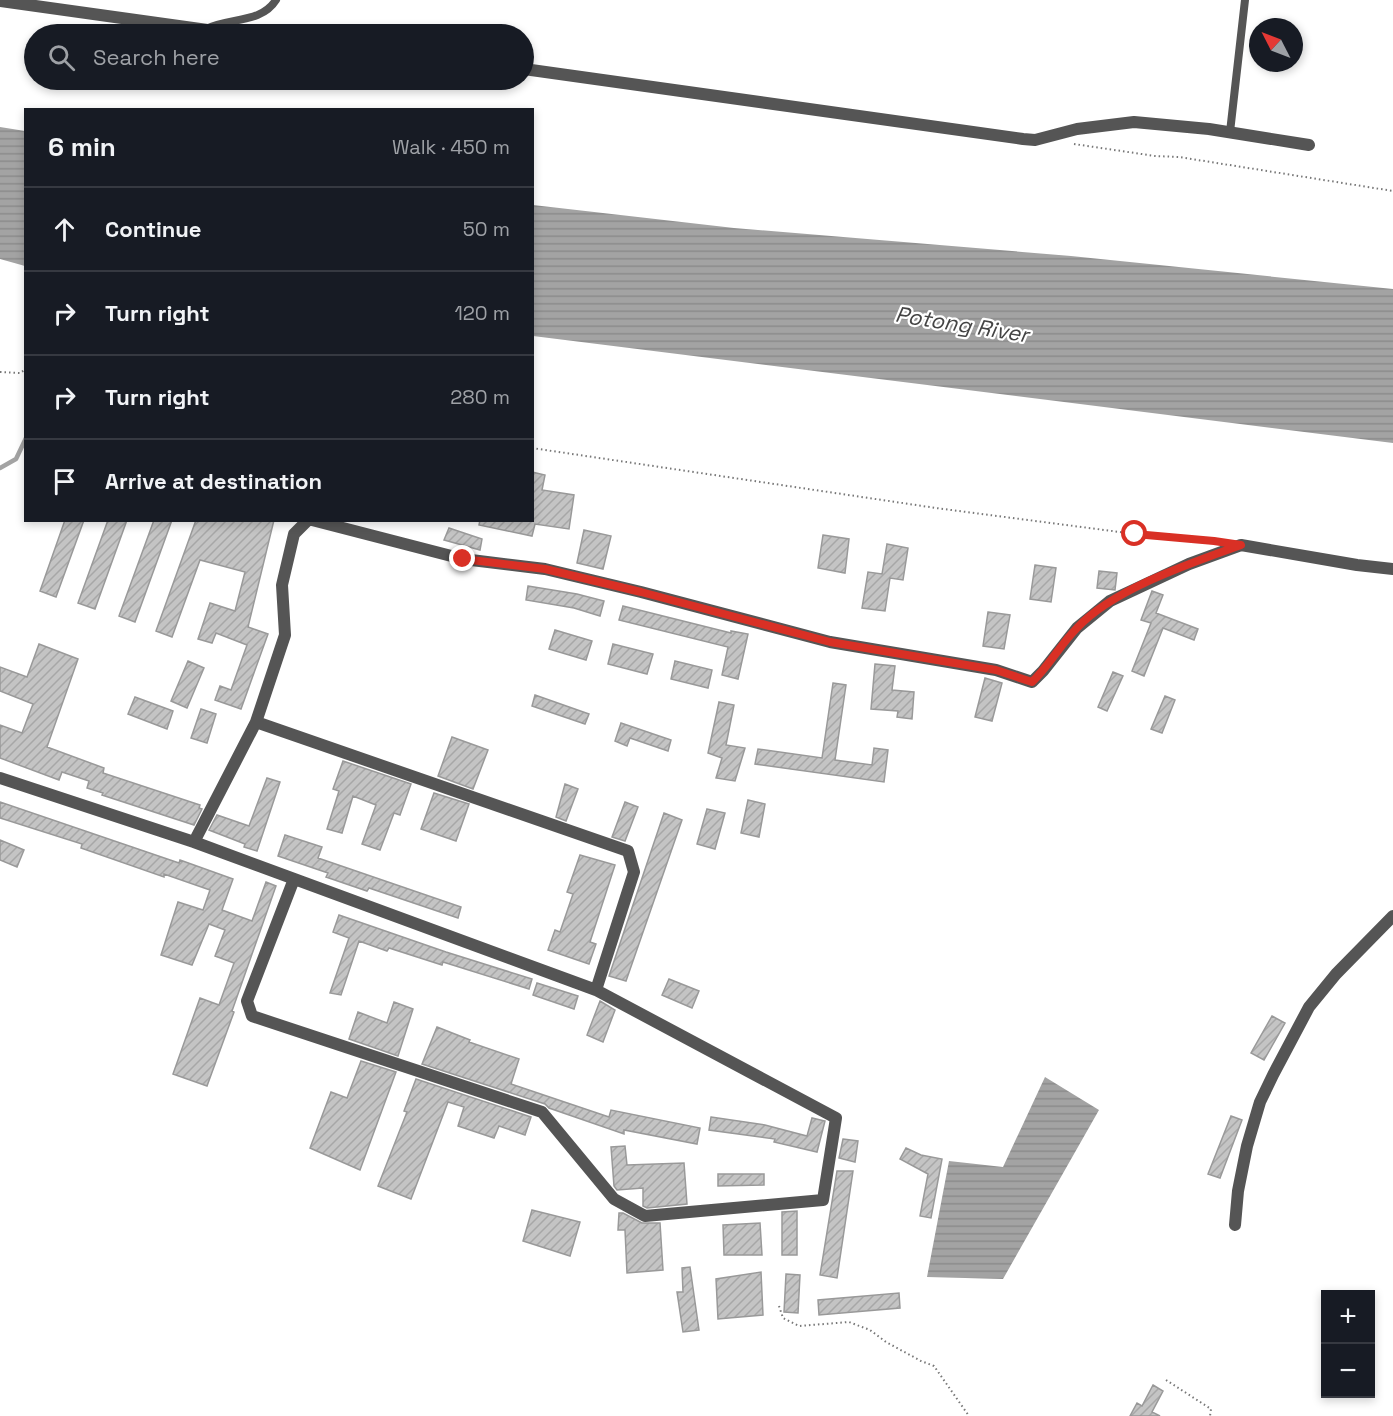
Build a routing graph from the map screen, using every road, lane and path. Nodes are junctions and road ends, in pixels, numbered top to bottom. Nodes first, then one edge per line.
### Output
1 (276, 0) edge
2 (1245, 0) edge
3 (0, 1) edge
4 (155, 24) edge
5 (216, 24) edge
6 (534, 70) edge
7 (1230, 132) junction
8 (1070, 144) dead end
9 (1309, 145) dead end
10 (1393, 191) edge
11 (24, 370) edge
12 (0, 372) edge
13 (534, 448) edge
14 (308, 522) edge
15 (318, 522) edge
16 (1214, 541) dead end
17 (1393, 569) edge
18 (256, 722) junction
19 (0, 778) edge
20 (194, 842) junction
21 (294, 879) junction
22 (1393, 916) edge
23 (596, 990) junction
24 (1235, 1225) dead end
25 (779, 1306) dead end
26 (1166, 1380) dead end
27 (969, 1416) edge
28 (1210, 1416) edge

1 - 5 lane
2 - 7 lane
3 - 4 street
6 - 7 street
7 - 9 street
8 - 10 path
11 - 12 path
13 - 16 path
14 - 18 street
15 - 17 street
18 - 20 street
18 - 23 street
19 - 20 street
20 - 21 street
21 - 23 street
21 - 23 street
22 - 24 street
25 - 27 path
26 - 28 path

